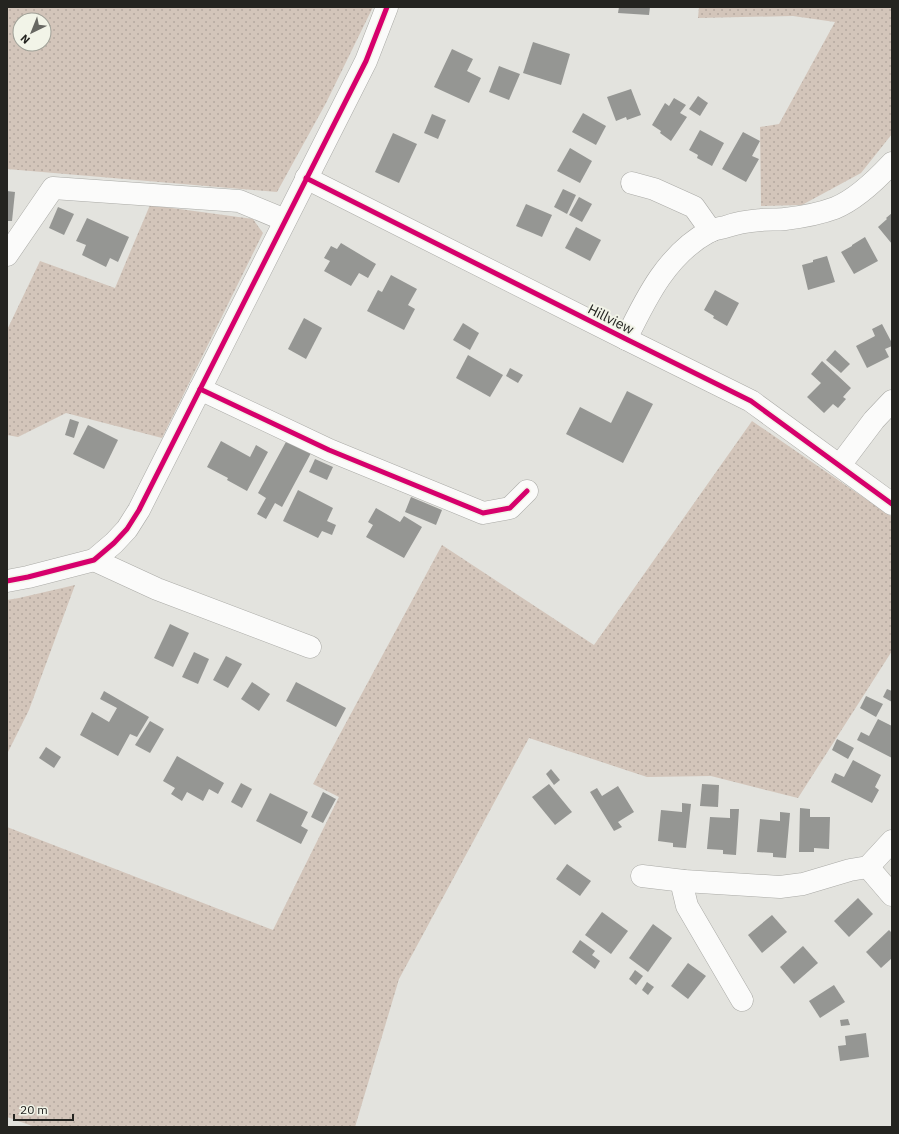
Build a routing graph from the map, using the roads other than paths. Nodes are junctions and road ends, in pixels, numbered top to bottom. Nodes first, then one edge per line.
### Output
1 (387, 7) edge
2 (892, 162) edge
3 (306, 178) junction
4 (632, 183) dead end
5 (285, 220) junction
6 (711, 231) junction
7 (7, 255) edge
8 (626, 339) junction
9 (200, 389) junction
10 (892, 401) edge
11 (840, 465) junction
12 (527, 491) dead end
13 (892, 504) edge
14 (94, 560) junction
15 (7, 581) edge
16 (310, 647) dead end
17 (892, 841) edge
18 (868, 867) junction
19 (642, 876) dead end
20 (684, 881) junction
21 (892, 895) edge
22 (742, 1000) dead end

1 - 3 street
2 - 6 street
3 - 5 street
3 - 8 street, Hillview
4 - 6 street
5 - 7 street
5 - 9 street
6 - 8 street
8 - 11 street, Hillview
9 - 12 street
9 - 14 street
10 - 11 street
11 - 13 street, Hillview
14 - 15 street
14 - 16 street
17 - 18 street
18 - 20 street
18 - 21 street
19 - 20 street
20 - 22 street

